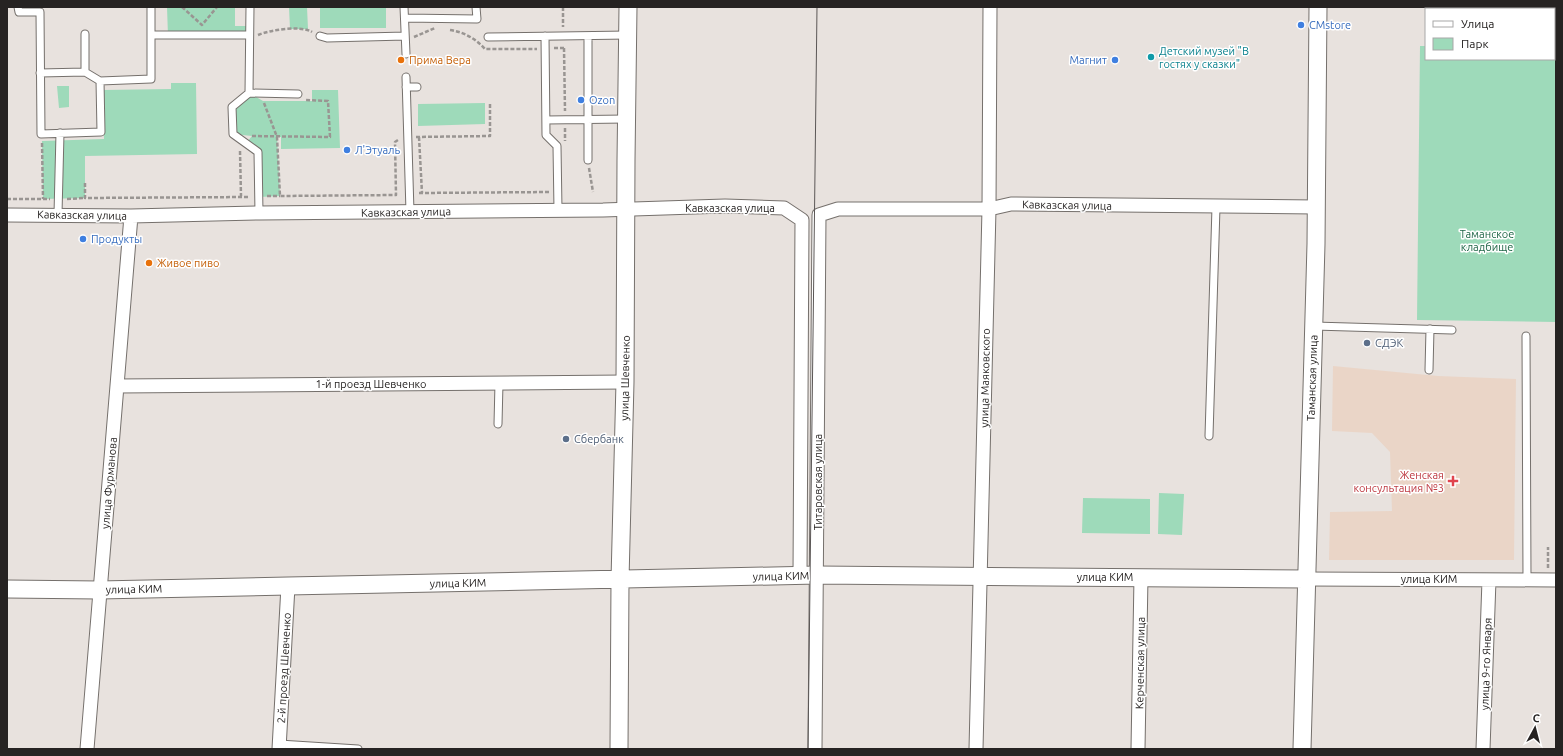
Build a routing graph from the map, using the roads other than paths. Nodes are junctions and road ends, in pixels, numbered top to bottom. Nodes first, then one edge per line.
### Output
1 (18, 7) edge
2 (151, 7) edge
3 (250, 7) edge
4 (404, 7) edge
5 (476, 7) edge
6 (628, 7) edge
7 (990, 7) edge
8 (1318, 7) edge
9 (404, 18) junction
10 (85, 34) dead end
11 (151, 35) junction
12 (628, 35) junction
13 (320, 36) road end
14 (405, 36) junction
15 (488, 36) dead end
16 (545, 36) junction
17 (588, 36) junction
18 (249, 37) junction
19 (406, 54) dead end
20 (85, 72) junction
21 (40, 73) junction
22 (406, 77) dead end
23 (100, 81) junction
24 (406, 87) junction
25 (417, 87) dead end
26 (249, 93) junction
27 (298, 94) dead end
28 (626, 118) junction
29 (588, 119) junction
30 (546, 120) junction
31 (60, 133) junction
32 (588, 160) road end
33 (1216, 207) junction
34 (1316, 207) junction
35 (626, 209) junction
36 (558, 210) junction
37 (989, 210) junction
38 (410, 212) junction
39 (259, 213) junction
40 (58, 214) junction
41 (7, 215) edge
42 (819, 215) joint
43 (131, 216) junction
44 (802, 220) joint
45 (1314, 326) junction
46 (1430, 329) junction
47 (1452, 330) dead end
48 (1526, 336) dead end
49 (1429, 370) dead end
50 (625, 382) junction
51 (499, 383) junction
52 (117, 386) junction
53 (498, 424) dead end
54 (1209, 436) dead end
55 (817, 575) junction
56 (800, 576) junction
57 (981, 576) junction
58 (1141, 577) junction
59 (1306, 579) junction
60 (620, 580) junction
61 (1489, 580) junction
62 (1527, 580) junction
63 (1552, 580) edge
64 (288, 586) junction
65 (7, 589) edge
66 (99, 590) junction
67 (279, 747) edge
68 (87, 749) edge
69 (358, 749) edge
70 (619, 749) edge
71 (815, 749) edge
72 (976, 749) edge
73 (1138, 749) edge
74 (1302, 749) edge
75 (1483, 749) edge

1 - 21 lane
2 - 11 lane
3 - 18 lane
4 - 9 lane
5 - 9 lane
6 - 12 street, улица Шевченко
7 - 37 street, улица Маяковского
8 - 34 street, Таманская улица
9 - 14 lane
10 - 20 lane
11 - 18 lane
11 - 23 lane
12 - 17 lane
12 - 28 street, улица Шевченко
13 - 14 lane
14 - 19 lane
15 - 16 lane
16 - 17 lane
16 - 30 lane
17 - 29 lane
18 - 26 lane
20 - 21 lane
20 - 23 lane
21 - 31 lane
22 - 24 lane
23 - 31 lane
24 - 25 lane
24 - 38 lane
26 - 27 lane
26 - 39 lane
28 - 29 lane
28 - 35 street, улица Шевченко
29 - 30 lane
29 - 32 lane
30 - 36 lane
31 - 40 lane
33 - 34 street, Кавказская улица
33 - 37 street, Кавказская улица
33 - 54 lane
34 - 45 street, Таманская улица
35 - 36 street, Кавказская улица
35 - 44 street, Кавказская улица
35 - 50 street, улица Шевченко
36 - 38 street, Кавказская улица
37 - 42 street, Кавказская улица
37 - 57 street, улица Маяковского
38 - 39 street, Кавказская улица
39 - 43 street, Кавказская улица
40 - 41 street, Кавказская улица
40 - 43 street, Кавказская улица
42 - 55 street, Титаровская улица
43 - 52 street, улица Фурманова
44 - 56 street, Титаровская улица
45 - 46 lane
45 - 59 street, Таманская улица
46 - 47 lane
46 - 49 lane
48 - 62 lane
50 - 51 street, 1-й проезд Шевченко
50 - 60 street, улица Шевченко
51 - 52 street, 1-й проезд Шевченко
51 - 53 lane
52 - 66 street, улица Фурманова
55 - 56 street, улица КИМ
55 - 57 street, улица КИМ
55 - 71 street, Титаровская улица
56 - 60 street, улица КИМ
57 - 58 street, улица КИМ
57 - 72 street, улица Маяковского
58 - 59 street, улица КИМ
58 - 73 street, Керченская улица
59 - 61 street, улица КИМ
59 - 74 street, Таманская улица
60 - 64 street, улица КИМ
60 - 70 street, улица Шевченко
61 - 62 street, улица КИМ
61 - 75 street, улица 9-го Января
62 - 63 street, улица КИМ
64 - 66 street, улица КИМ
64 - 67 street, 2-й проезд Шевченко
65 - 66 street, улица КИМ
66 - 68 street, улица Фурманова
67 - 69 lane

